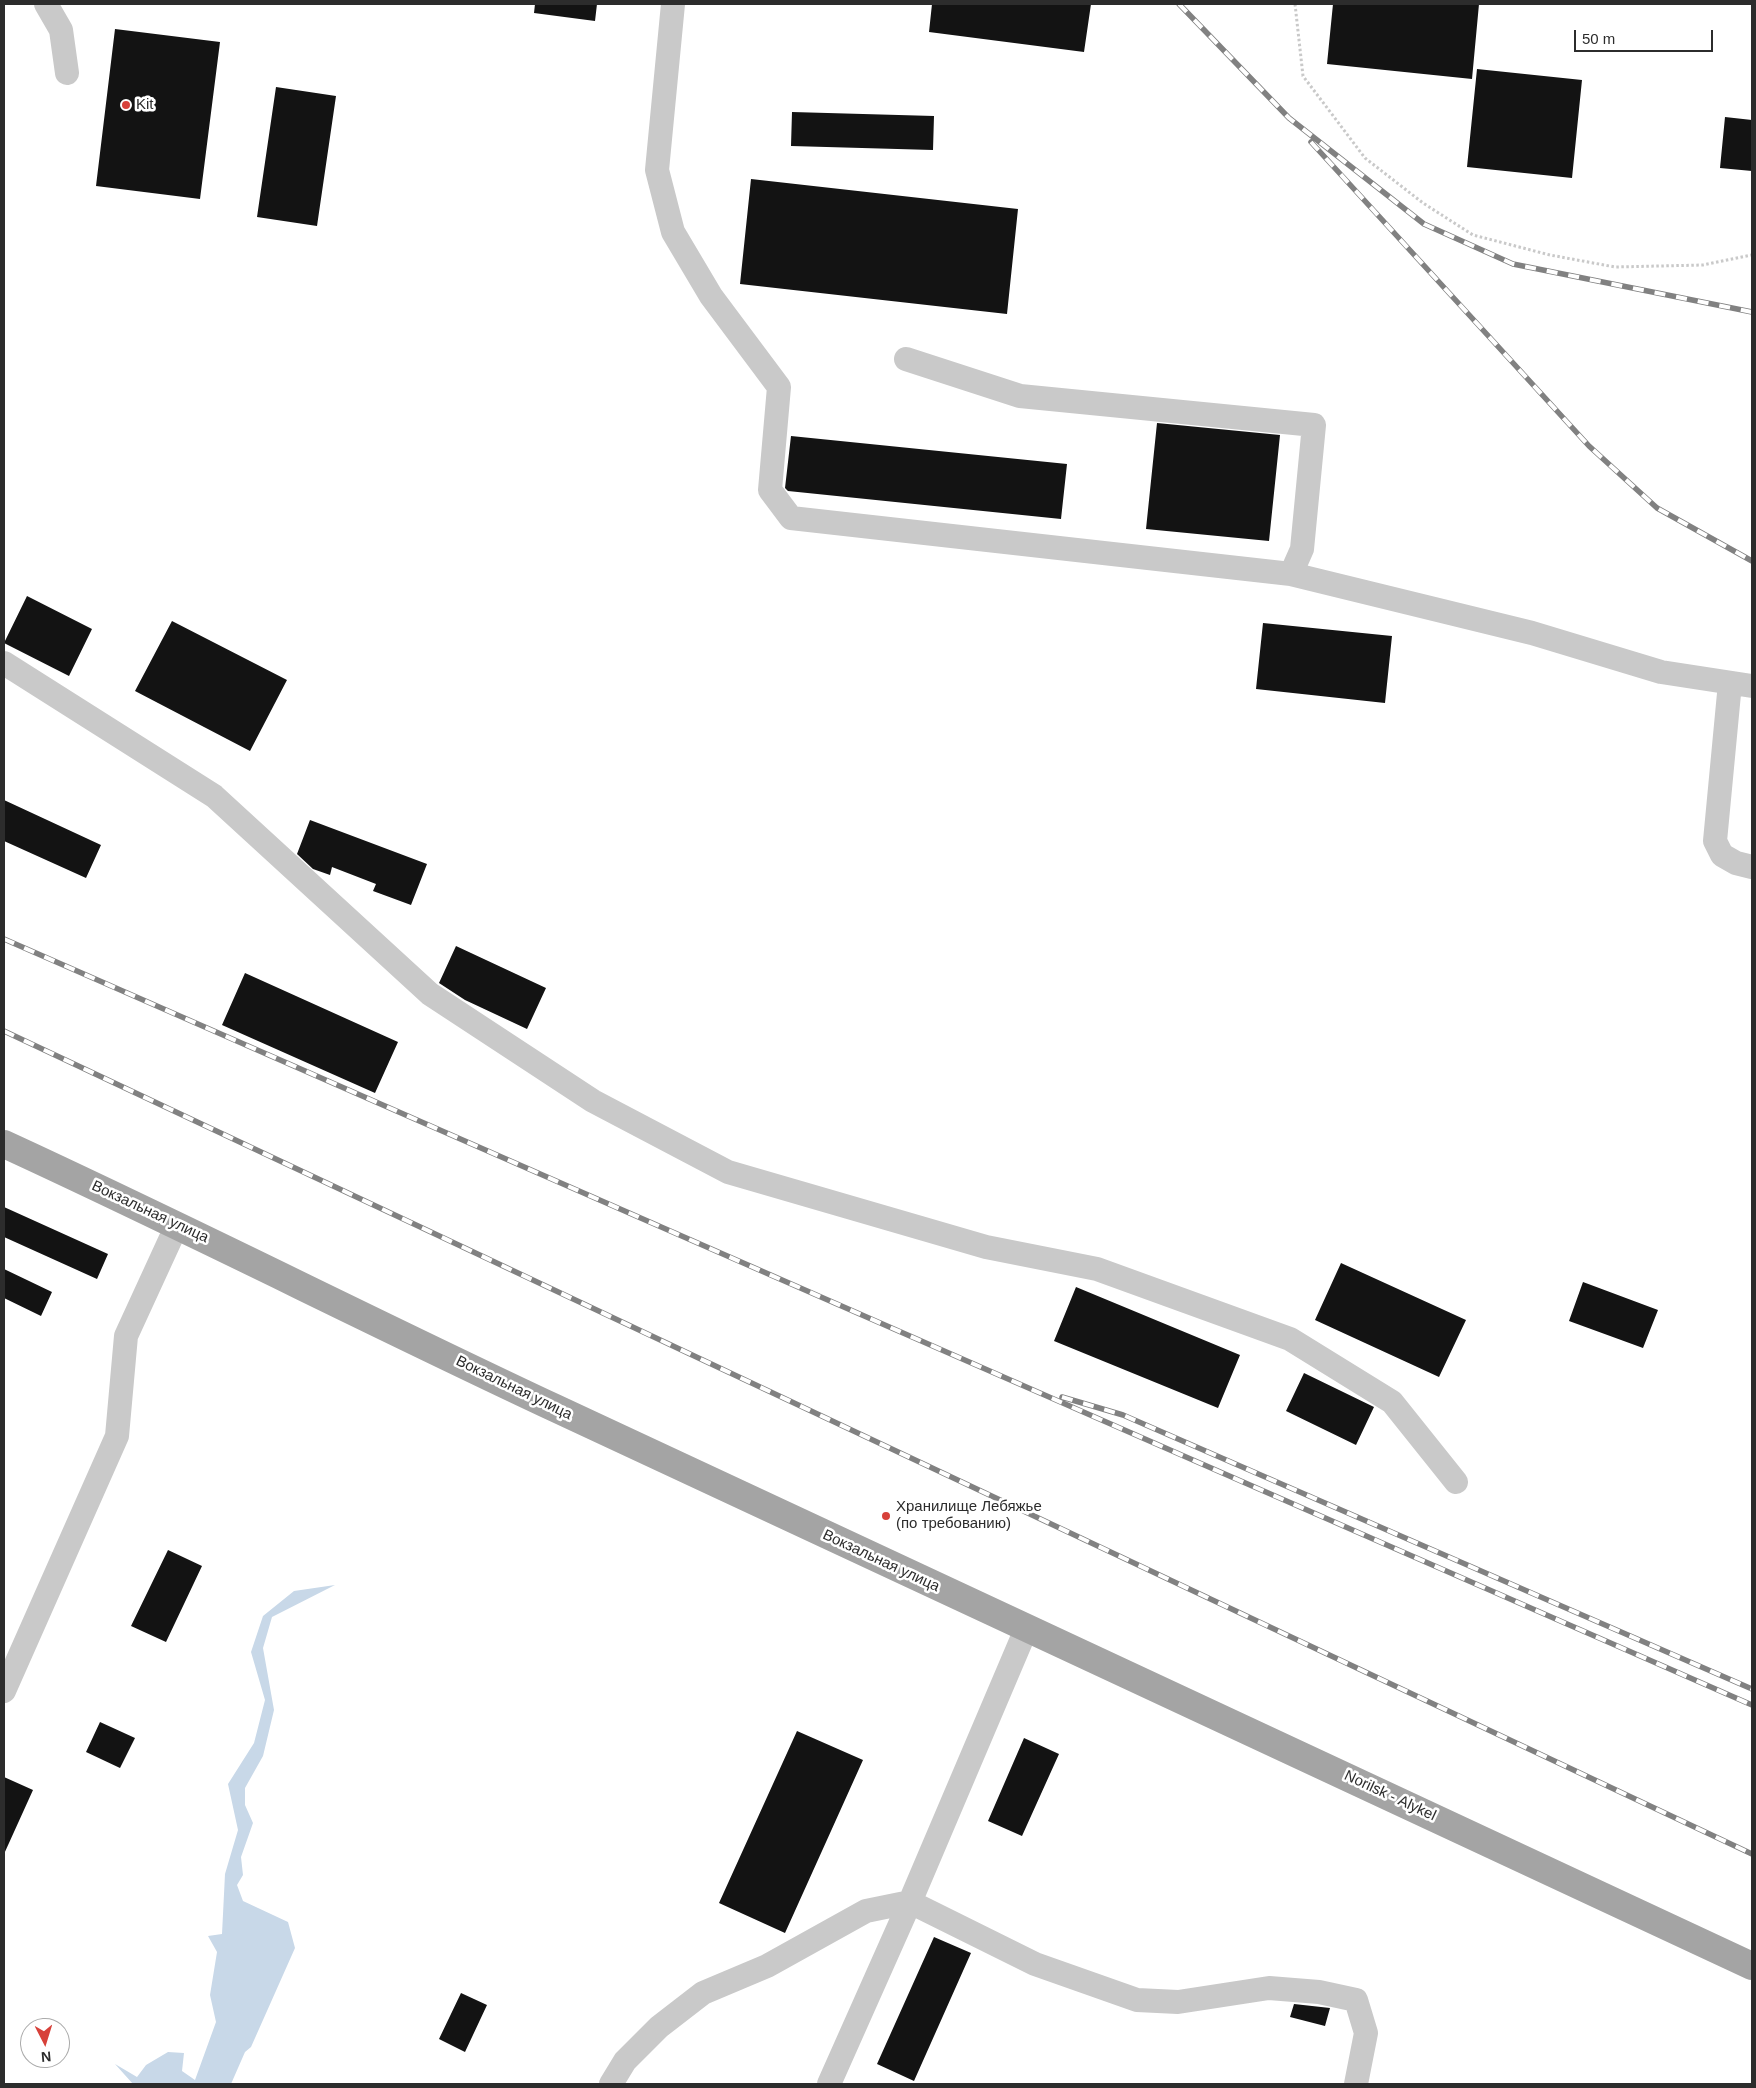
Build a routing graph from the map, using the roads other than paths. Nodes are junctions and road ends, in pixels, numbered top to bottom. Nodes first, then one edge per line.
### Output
1 (46, 4) edge
2 (673, 4) edge
3 (67, 73) dead end
4 (906, 359) dead end
5 (1291, 574) junction
6 (4, 663) edge
7 (1741, 685) edge
8 (1752, 867) edge
9 (4, 1144) edge
10 (177, 1225) junction
11 (1456, 1482) dead end
12 (1027, 1627) junction
13 (4, 1691) edge
14 (910, 1902) junction
15 (1752, 1966) edge
16 (611, 2084) edge
17 (829, 2084) edge
18 (1356, 2084) edge

1 - 3 lane
2 - 5 lane
4 - 5 lane
5 - 7 lane
6 - 11 lane
7 - 8 lane
9 - 10 main road, Вокзальная улица
10 - 12 main road, Вокзальная улица
10 - 13 lane
12 - 14 lane
12 - 15 main road, Norilsk - Alykel
14 - 16 lane
14 - 17 lane
14 - 18 lane

